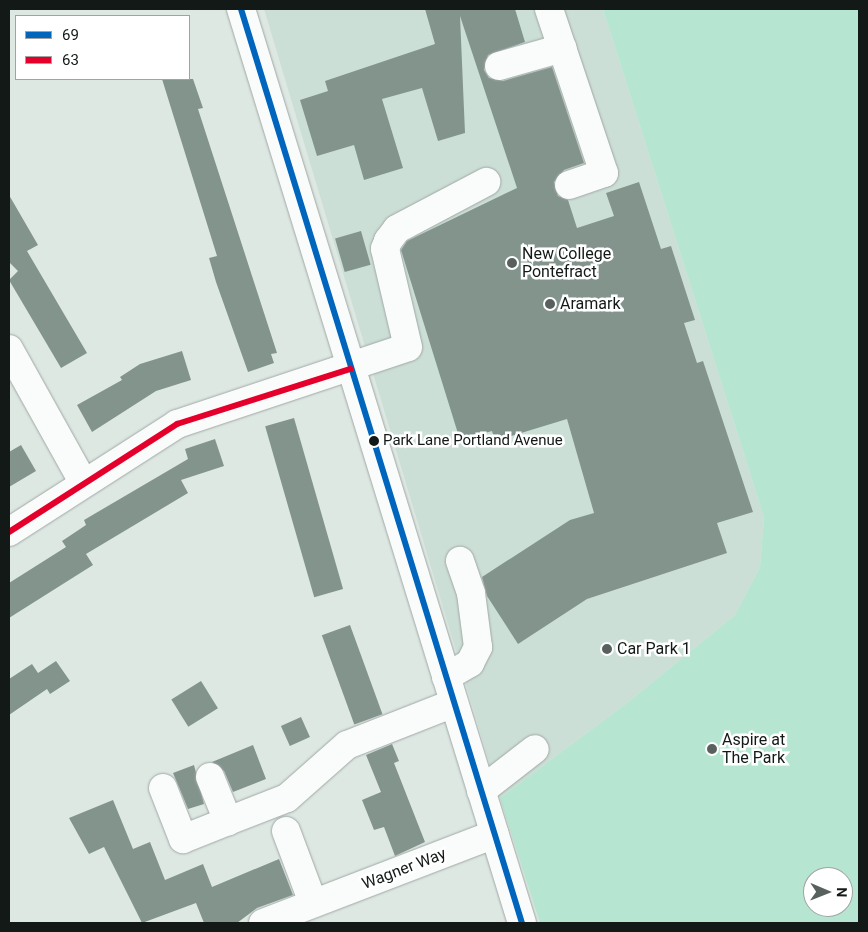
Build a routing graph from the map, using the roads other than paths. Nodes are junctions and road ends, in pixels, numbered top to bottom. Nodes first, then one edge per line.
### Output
1 (241, 9) edge
2 (549, 9) edge
3 (562, 48) junction
4 (499, 66) dead end
5 (486, 182) dead end
6 (570, 185) dead end
7 (9, 349) edge
8 (350, 368) junction
9 (83, 482) junction
10 (9, 532) edge
11 (460, 561) dead end
12 (446, 677) junction
13 (454, 703) junction
14 (535, 749) dead end
15 (210, 777) dead end
16 (163, 788) dead end
17 (481, 791) junction
18 (228, 821) junction
19 (286, 831) dead end
20 (495, 834) junction
21 (313, 903) junction
22 (263, 923) edge
23 (522, 923) edge

1 - 8 street
2 - 3 street
3 - 4 street
3 - 6 street
5 - 8 street
7 - 9 street
8 - 9 street
8 - 12 street
9 - 10 street
11 - 12 street
12 - 13 street
13 - 17 street
13 - 18 street
14 - 17 street
15 - 18 street
16 - 18 street
17 - 20 street
19 - 21 street
20 - 21 street, Wagner Way
20 - 23 street
21 - 22 street, Wagner Way

